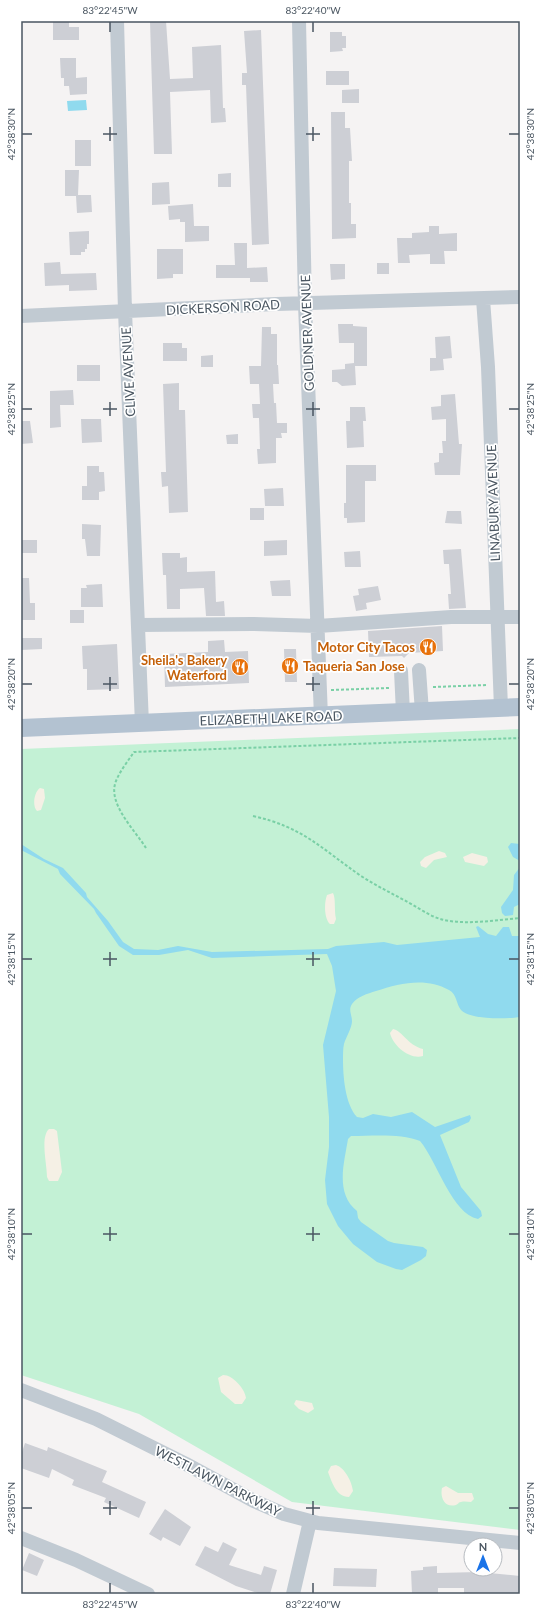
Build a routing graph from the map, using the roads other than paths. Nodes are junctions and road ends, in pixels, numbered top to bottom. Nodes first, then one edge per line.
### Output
1 (117, 21) edge
2 (299, 21) edge
3 (520, 296) edge
4 (483, 299) junction
5 (305, 304) junction
6 (125, 311) junction
7 (21, 316) edge
8 (497, 617) junction
9 (520, 617) edge
10 (139, 625) junction
11 (318, 626) junction
12 (419, 670) dead end
13 (401, 671) dead end
14 (520, 707) edge
15 (501, 708) junction
16 (422, 712) junction
17 (403, 713) junction
18 (321, 717) junction
19 (142, 724) junction
20 (21, 728) edge
21 (21, 1390) edge
22 (310, 1521) junction
23 (21, 1538) edge
24 (520, 1543) edge
25 (148, 1594) edge
26 (293, 1594) edge

1 - 6 street, CLIVE AVENUE
2 - 5 street, GOLDNER AVENUE
3 - 4 street, DICKERSON ROAD
4 - 5 street, DICKERSON ROAD
4 - 8 street, LINABURY AVENUE
5 - 6 street, DICKERSON ROAD
5 - 11 street, GOLDNER AVENUE
6 - 7 street, DICKERSON ROAD
6 - 10 street, CLIVE AVENUE
8 - 9 street
8 - 11 street
8 - 15 street, LINABURY AVENUE
10 - 11 street
10 - 19 street, CLIVE AVENUE
11 - 18 street, GOLDNER AVENUE
12 - 16 street
13 - 17 street
14 - 15 main road, ELIZABETH LAKE ROAD
15 - 16 main road, ELIZABETH LAKE ROAD
16 - 17 main road, ELIZABETH LAKE ROAD
17 - 18 main road, ELIZABETH LAKE ROAD
18 - 19 main road, ELIZABETH LAKE ROAD
19 - 20 main road, ELIZABETH LAKE ROAD
21 - 22 street, WESTLAWN PARKWAY
22 - 24 street, WESTLAWN PARKWAY
22 - 26 street
23 - 25 street

